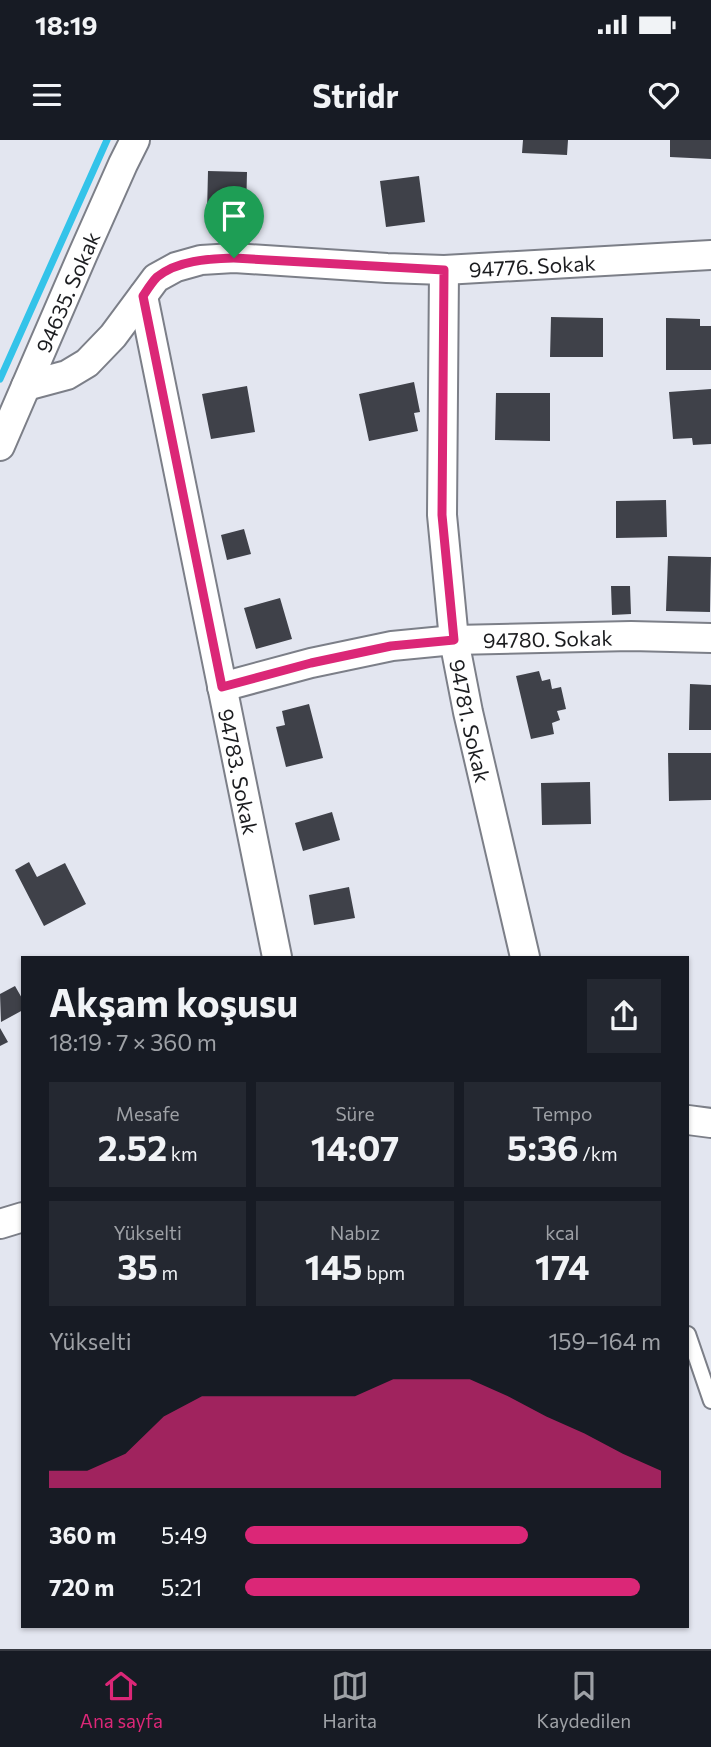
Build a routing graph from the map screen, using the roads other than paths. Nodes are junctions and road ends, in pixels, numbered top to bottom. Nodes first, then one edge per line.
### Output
1 (135, 140) edge
2 (711, 255) edge
3 (444, 270) junction
4 (143, 296) junction
5 (26, 386) junction
6 (0, 446) edge
7 (711, 638) edge
8 (454, 640) junction
9 (222, 687) junction
10 (277, 956) edge
11 (525, 956) edge
12 (689, 1120) edge
13 (711, 1123) edge
14 (21, 1218) edge
15 (0, 1224) edge
16 (689, 1337) edge
17 (711, 1401) edge

1 - 5 street, 94635. Sokak
2 - 3 street, 94776. Sokak
3 - 4 street, 94776. Sokak
3 - 8 street, 94781. Sokak
4 - 5 street, 94776. Sokak
4 - 9 street, 94783. Sokak
5 - 6 street, 94635. Sokak
7 - 8 street, 94780. Sokak
8 - 9 street, 94780. Sokak
8 - 11 street, 94781. Sokak
9 - 10 street, 94783. Sokak
12 - 13 street
14 - 15 street
16 - 17 lane

